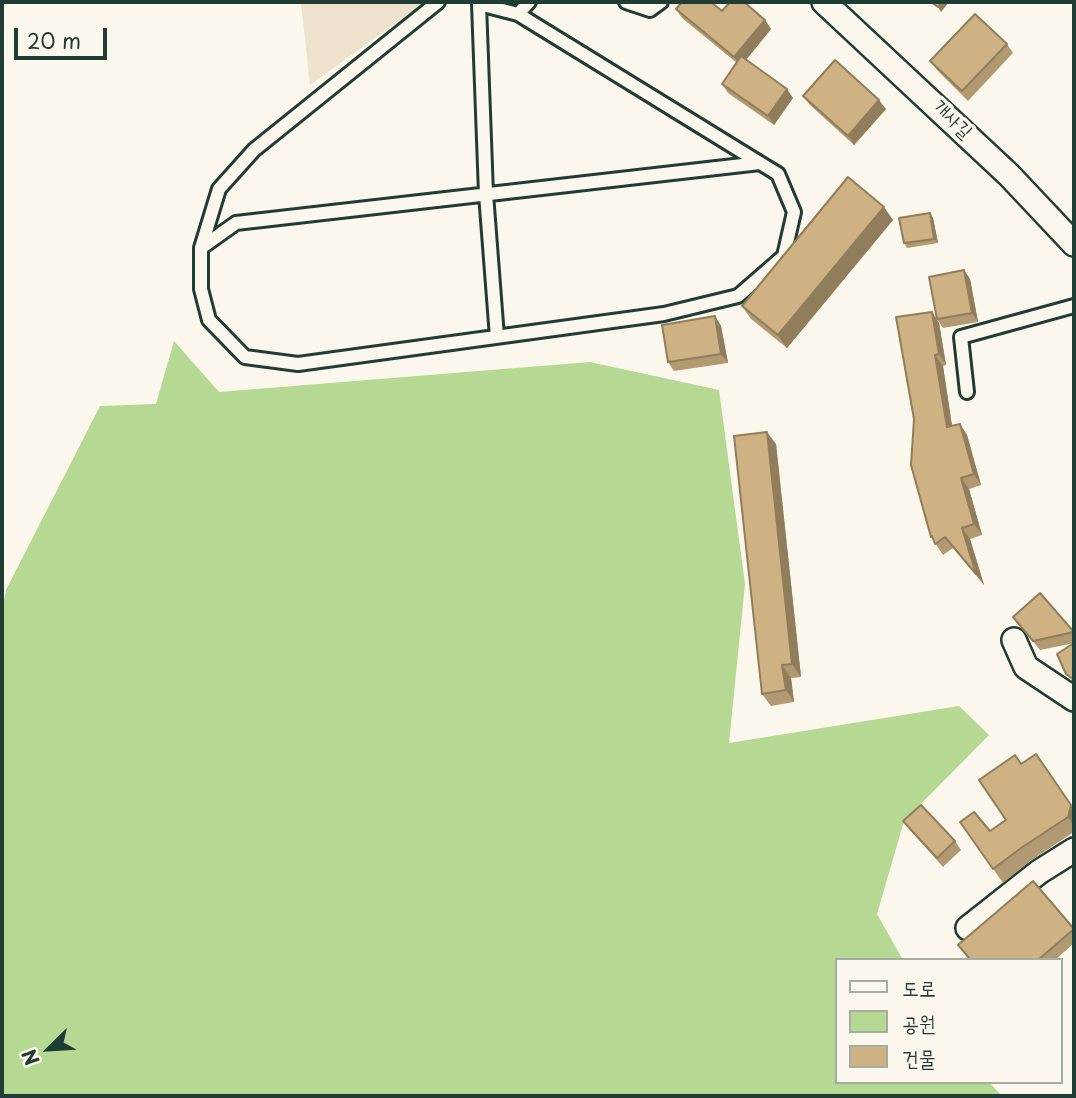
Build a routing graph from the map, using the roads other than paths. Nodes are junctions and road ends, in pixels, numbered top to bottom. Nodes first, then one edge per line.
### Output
1 (438, 2) edge
2 (528, 2) edge
3 (626, 2) edge
4 (661, 2) edge
5 (824, 2) edge
6 (473, 3) edge
7 (518, 14) junction
8 (760, 163) junction
9 (486, 194) junction
10 (1074, 244) edge
11 (201, 248) junction
12 (1074, 306) edge
13 (497, 337) junction
14 (967, 392) dead end
15 (1014, 640) dead end
16 (1074, 699) edge
17 (1074, 850) edge
18 (968, 928) dead end

1 - 11 lane
2 - 7 lane
3 - 4 lane
5 - 10 street, 개사길
6 - 7 lane
6 - 9 lane
7 - 8 lane
8 - 9 lane
8 - 13 lane
9 - 11 lane
9 - 13 lane
11 - 13 lane
12 - 14 lane
15 - 16 street
17 - 18 street

